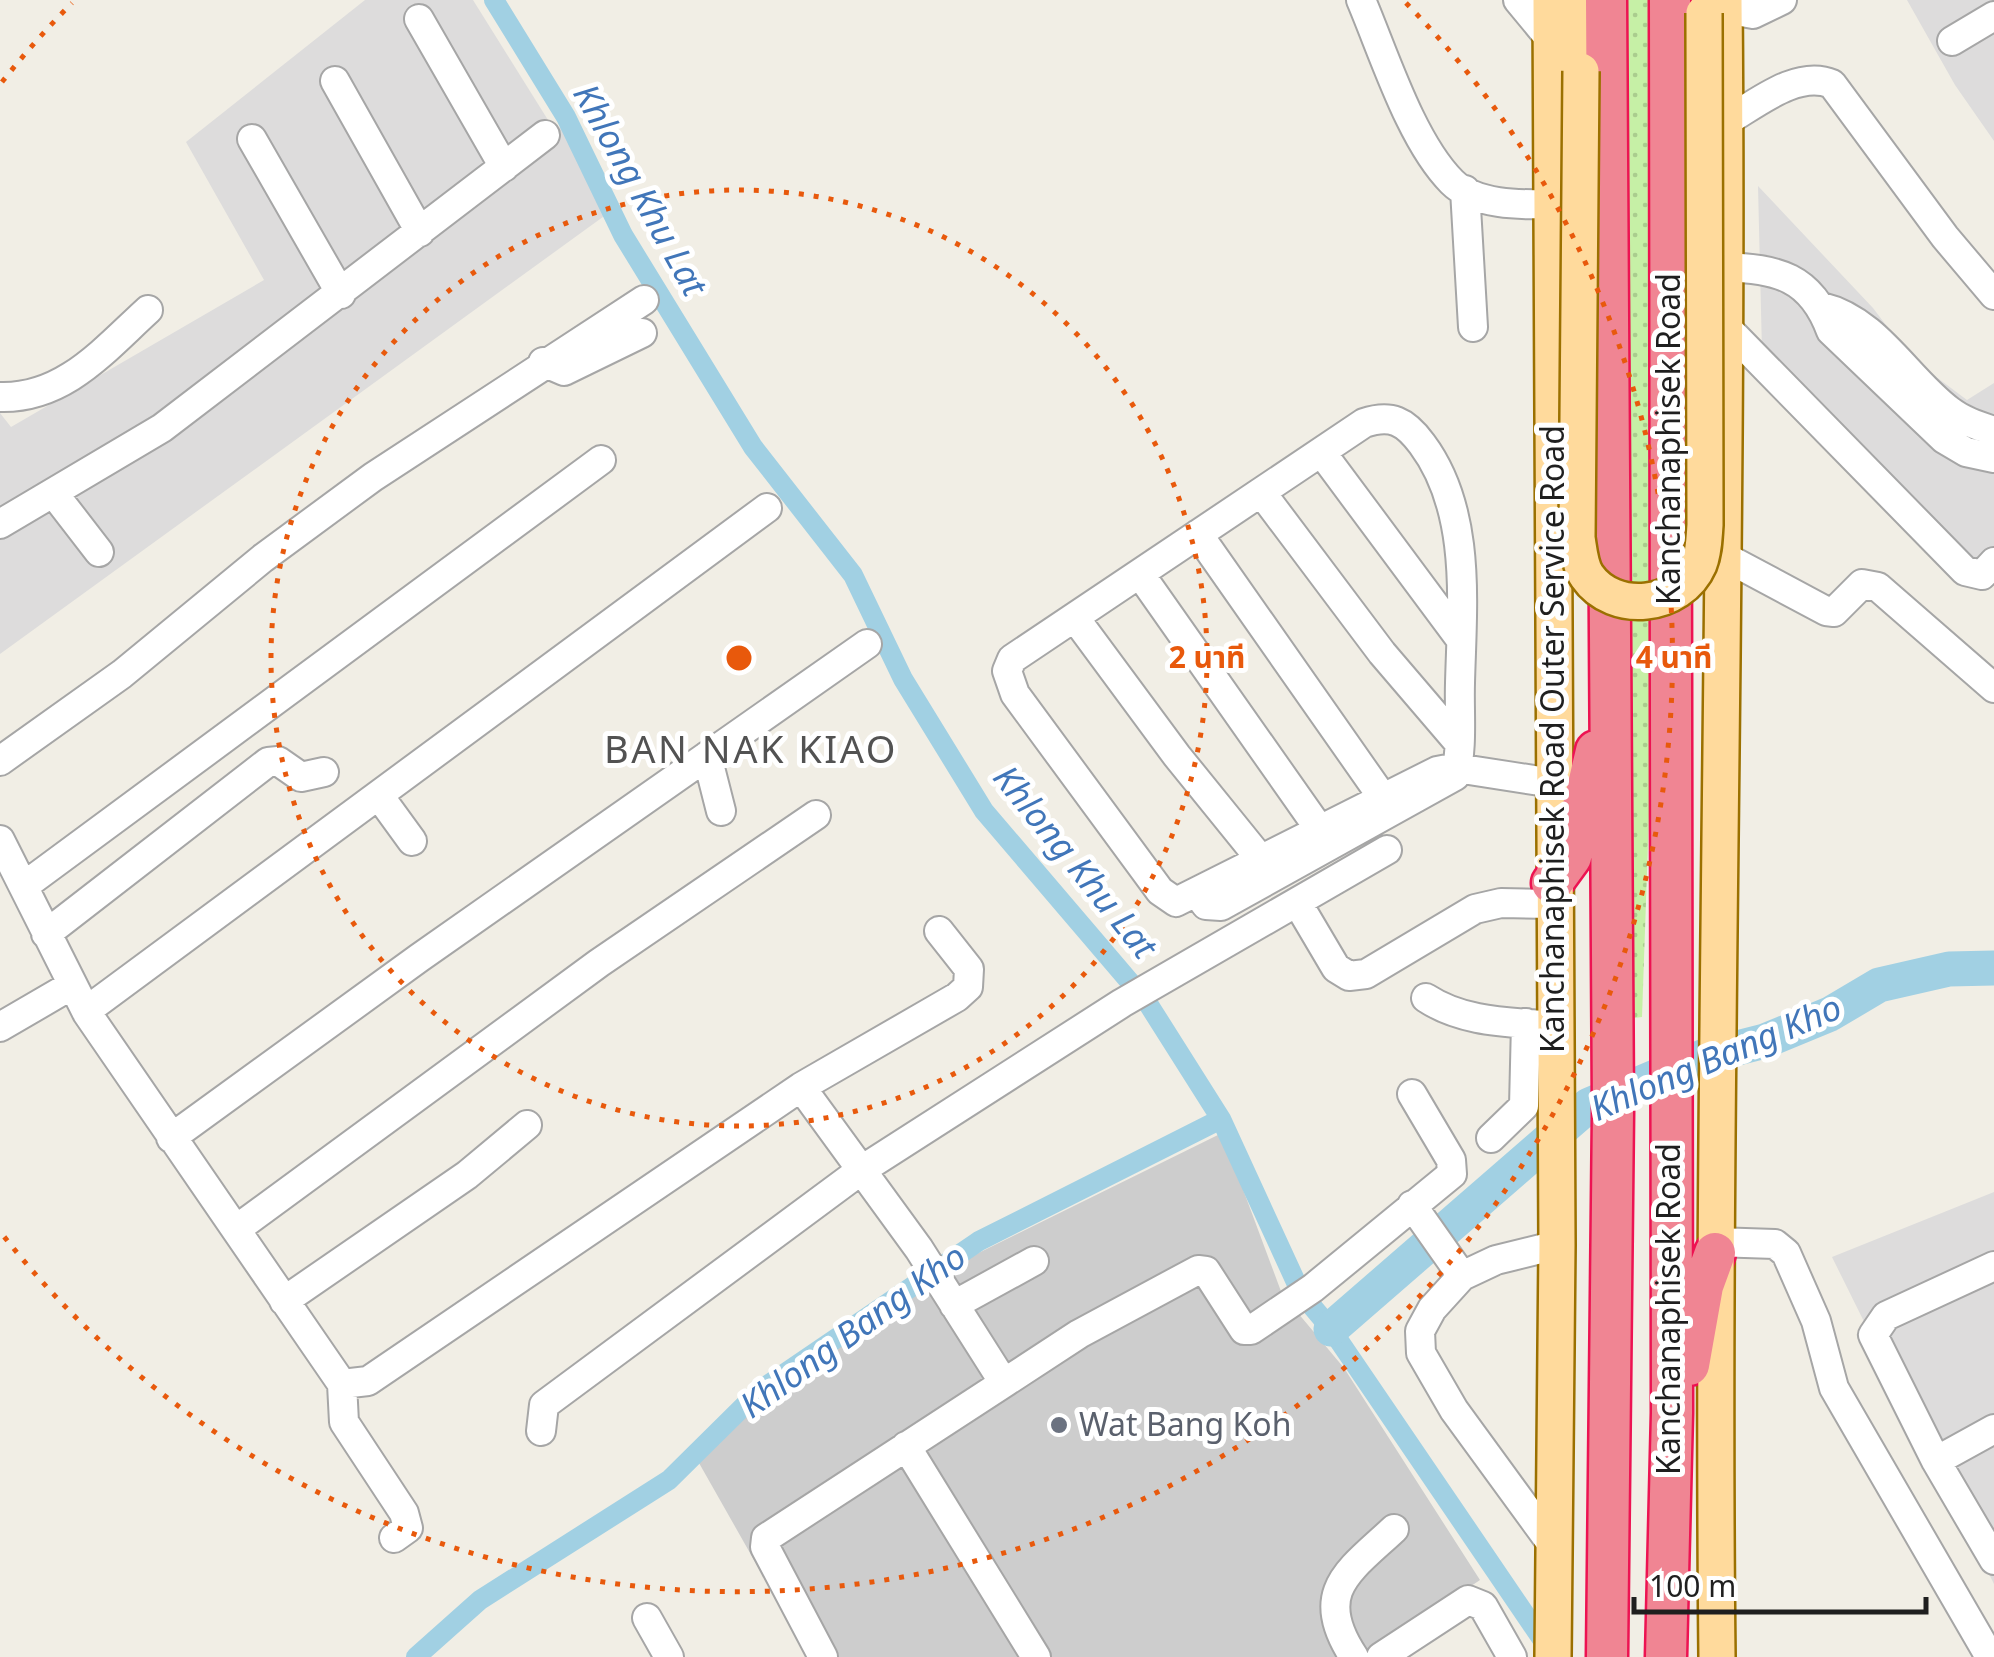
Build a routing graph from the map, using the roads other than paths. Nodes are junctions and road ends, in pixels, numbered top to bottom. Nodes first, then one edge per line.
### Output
1 (1361, 0) edge
2 (1518, 0) edge
3 (1551, 0) edge
4 (1581, 0) edge
5 (1606, 0) edge
6 (1782, 0) edge
7 (1705, 4) edge
8 (1994, 16) edge
9 (419, 19) dead end
10 (1550, 40) junction
11 (1952, 41) dead end
12 (334, 81) dead end
13 (1725, 122) junction
14 (545, 135) dead end
15 (252, 139) dead end
16 (504, 167) junction
17 (1465, 190) junction
18 (1550, 204) junction
19 (420, 232) junction
20 (1724, 267) junction
21 (341, 294) junction
22 (1994, 295) edge
23 (644, 300) dead end
24 (1822, 307) junction
25 (148, 310) dead end
26 (1724, 325) junction
27 (1472, 327) dead end
28 (642, 334) dead end
29 (543, 362) junction
30 (0, 397) edge
31 (1994, 431) edge
32 (1322, 453) junction
33 (1994, 458) edge
34 (601, 460) dead end
35 (1261, 492) junction
36 (54, 494) junction
37 (768, 508) dead end
38 (0, 524) edge
39 (1198, 534) junction
40 (98, 552) dead end
41 (1724, 556) junction
42 (1994, 562) edge
43 (1140, 574) junction
44 (1075, 618) junction
45 (1461, 640) junction
46 (867, 644) dead end
47 (1994, 688) edge
48 (1609, 725) junction
49 (707, 756) junction
50 (1458, 756) junction
51 (0, 761) edge
52 (324, 772) dead end
53 (1553, 784) junction
54 (380, 797) junction
55 (1384, 798) junction
56 (721, 811) dead end
57 (816, 814) dead end
58 (1320, 830) junction
59 (0, 840) edge
60 (412, 841) dead end
61 (1387, 850) dead end
62 (1262, 861) junction
63 (24, 886) junction
64 (1196, 892) junction
65 (1552, 893) junction
66 (1297, 902) junction
67 (939, 931) dead end
68 (46, 934) junction
69 (72, 985) junction
70 (1426, 998) dead end
71 (86, 1011) junction
72 (1540, 1024) junction
73 (0, 1027) edge
74 (801, 1087) junction
75 (1412, 1094) dead end
76 (527, 1125) dead end
77 (171, 1138) junction
78 (1491, 1138) dead end
79 (860, 1171) junction
80 (1420, 1216) junction
81 (238, 1228) junction
82 (1557, 1245) junction
83 (1715, 1247) junction
84 (1034, 1261) dead end
85 (1994, 1266) edge
86 (1462, 1276) junction
87 (284, 1301) junction
88 (954, 1305) junction
89 (1004, 1383) junction
90 (342, 1384) junction
91 (1672, 1412) junction
92 (1994, 1429) edge
93 (541, 1431) dead end
94 (906, 1446) junction
95 (1936, 1461) junction
96 (1394, 1529) dead end
97 (394, 1538) dead end
98 (1554, 1548) junction
99 (1994, 1560) edge
100 (647, 1618) dead end
101 (1553, 1643) edge
102 (1399, 1652) edge
103 (669, 1657) edge
104 (823, 1657) edge
105 (1036, 1657) edge
106 (1354, 1657) edge
107 (1512, 1657) edge
108 (1607, 1657) edge
109 (1666, 1657) edge
110 (1717, 1657) edge
111 (1990, 1657) edge

1 - 17 street
2 - 10 street
3 - 10 main road, Kanchanaphisek Road Outer Service Road
4 - 7 main road, bridge
5 - 48 highway, Kanchanaphisek Road
6 - 7 street
7 - 13 main road
7 - 91 highway, Kanchanaphisek Road
8 - 11 street
9 - 16 street
10 - 18 main road, Kanchanaphisek Road Outer Service Road
12 - 19 street
13 - 20 main road
13 - 22 street
14 - 16 street
15 - 21 street
16 - 19 street
17 - 18 street
17 - 27 street
18 - 53 main road, Kanchanaphisek Road Outer Service Road
19 - 21 street
20 - 24 street
20 - 26 main road
21 - 36 street
23 - 29 street
24 - 31 street
24 - 33 street
25 - 30 street
26 - 41 main road
26 - 42 street
28 - 29 street
29 - 51 street
32 - 35 street
32 - 45 street
32 - 45 street
34 - 63 street
35 - 39 street
35 - 50 street
36 - 38 street
36 - 40 street
37 - 54 street
39 - 43 street
39 - 55 street
41 - 47 street
41 - 83 main road
43 - 44 street
43 - 58 street
44 - 62 street
44 - 64 street
45 - 50 street
46 - 49 street
48 - 65 highway
48 - 108 highway, Kanchanaphisek Road
49 - 56 street
49 - 77 street
50 - 53 street
50 - 55 street
50 - 64 street
52 - 68 street
53 - 65 main road, Kanchanaphisek Road Outer Service Road
54 - 60 street
54 - 71 street
55 - 58 street
57 - 81 street
58 - 62 street
59 - 63 street
61 - 66 street
62 - 64 street
63 - 68 street
65 - 66 street
65 - 72 main road, Kanchanaphisek Road Outer Service Road
66 - 79 street
67 - 74 street
68 - 69 street
69 - 71 street
69 - 73 street
70 - 72 street
71 - 77 street
72 - 78 street
72 - 82 main road, Kanchanaphisek Road Outer Service Road
74 - 79 street
74 - 90 street
75 - 80 street
76 - 87 street
77 - 81 street
79 - 88 street
79 - 93 street
80 - 86 street
80 - 89 street
81 - 87 street
82 - 86 street
82 - 98 main road, Kanchanaphisek Road Outer Service Road
83 - 91 highway
83 - 110 main road
83 - 111 street
84 - 88 street
85 - 95 street
86 - 98 street
87 - 90 street
88 - 89 street
89 - 94 street
90 - 97 street
91 - 109 highway, Kanchanaphisek Road
92 - 95 street
94 - 104 street
94 - 105 street
95 - 99 street
96 - 106 street
98 - 101 main road, Kanchanaphisek Road Outer Service Road
100 - 103 street
102 - 107 street

